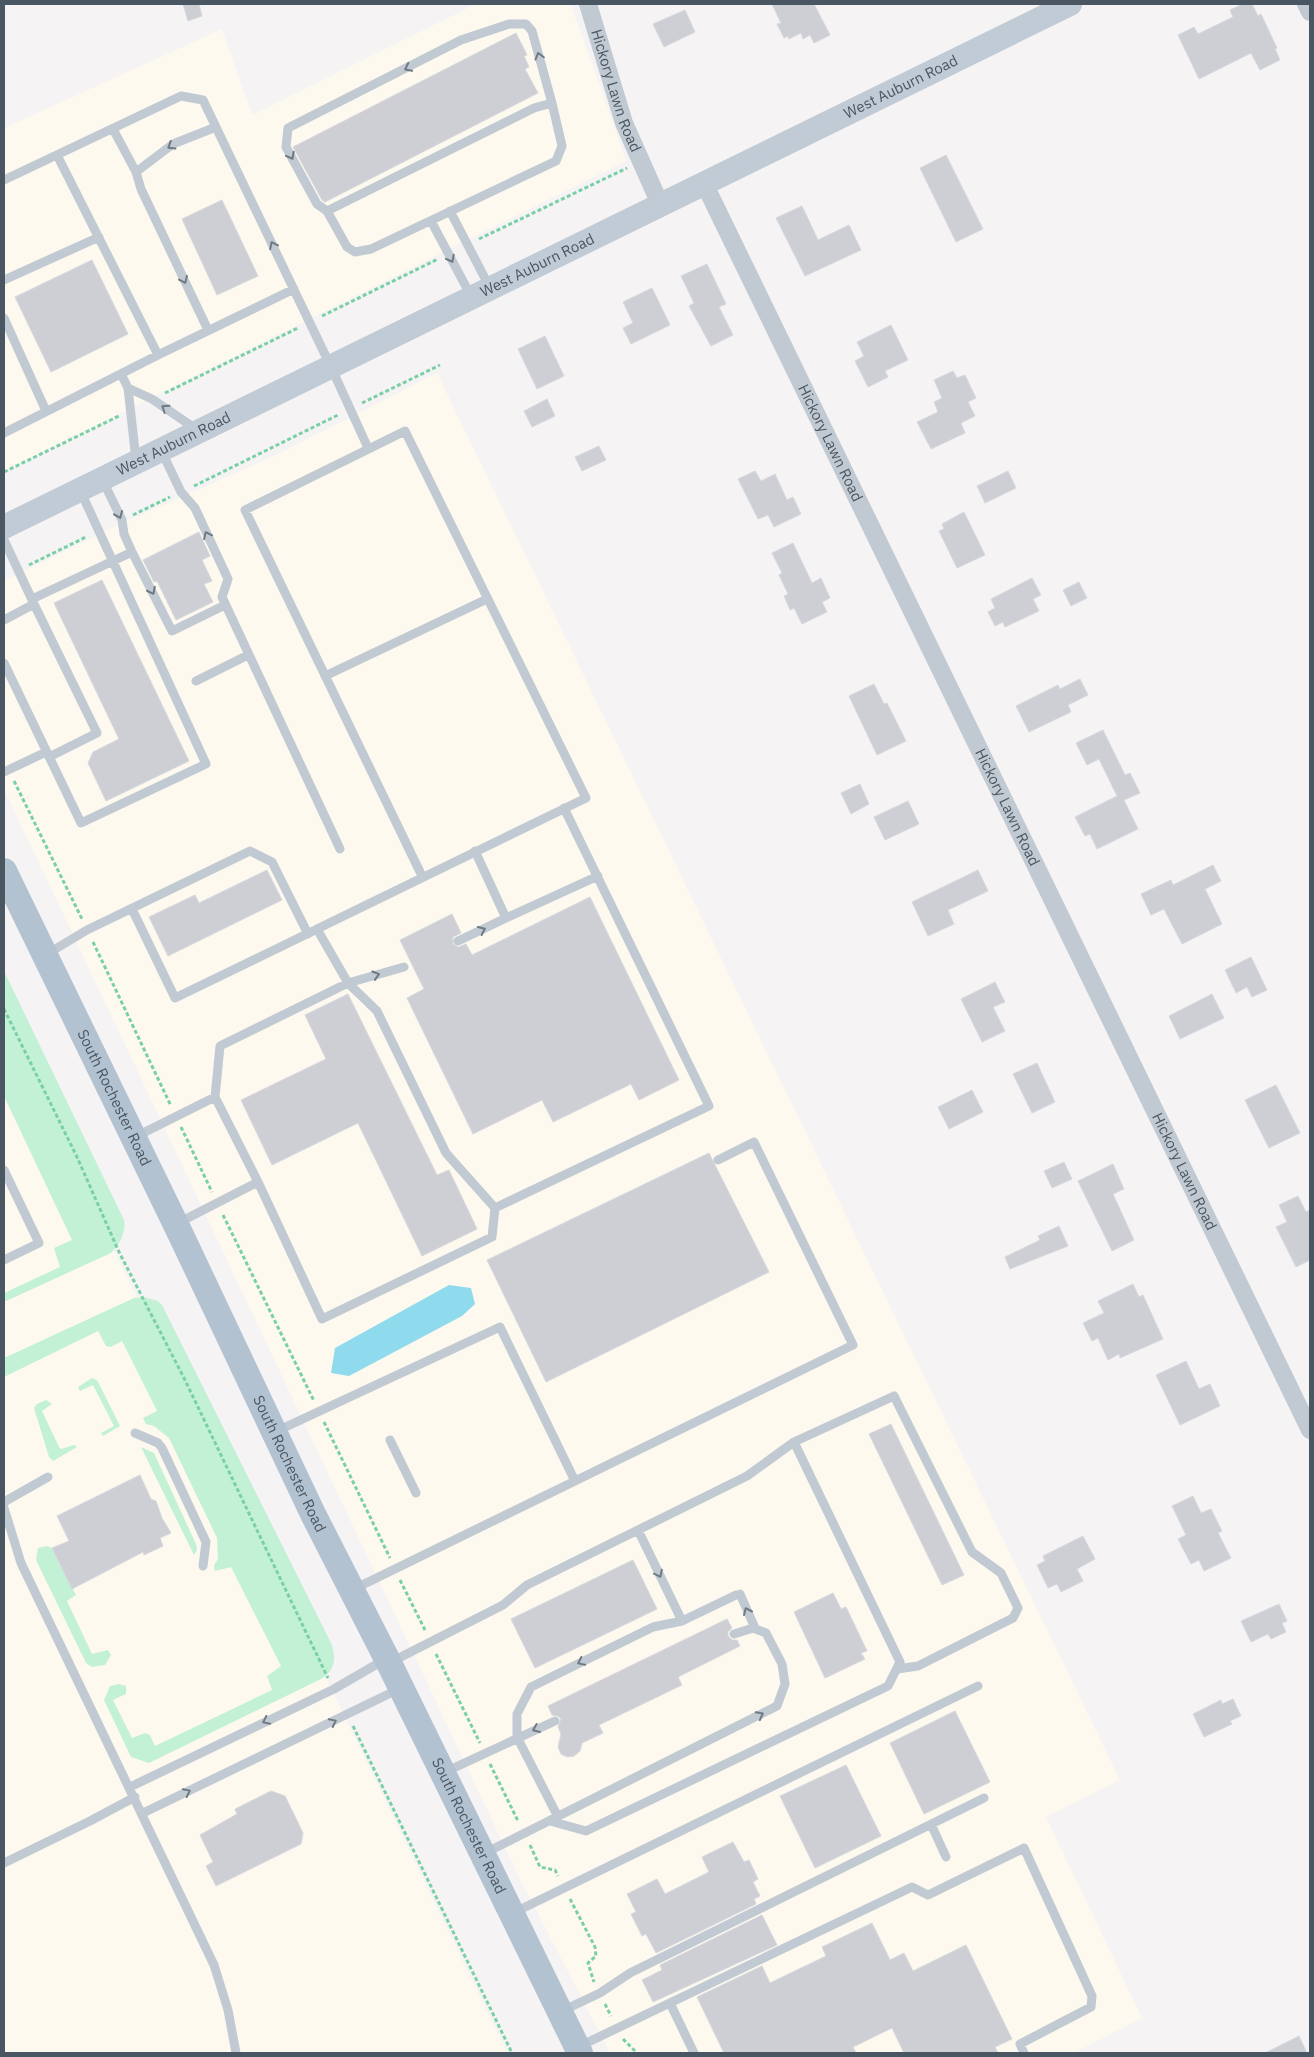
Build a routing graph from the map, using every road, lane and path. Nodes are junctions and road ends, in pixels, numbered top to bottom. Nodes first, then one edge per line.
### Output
1 (588, 4) edge
2 (1070, 4) edge
3 (1306, 4) edge
4 (1310, 12) edge
5 (552, 103) junction
6 (216, 128) junction
7 (113, 129) junction
8 (57, 155) junction
9 (640, 162) junction
10 (136, 172) junction
11 (4, 180) edge
12 (704, 183) junction
13 (660, 204) junction
14 (326, 210) junction
15 (450, 212) junction
16 (431, 221) junction
17 (99, 237) junction
18 (467, 245) junction
19 (448, 254) junction
20 (4, 280) edge
21 (294, 289) junction
22 (481, 292) junction
23 (4, 318) edge
24 (310, 322) junction
25 (208, 330) junction
26 (158, 354) junction
27 (440, 364) dead end
28 (331, 367) junction
29 (121, 374) junction
30 (128, 388) junction
31 (152, 399) junction
32 (131, 409) junction
33 (350, 409) junction
34 (46, 411) junction
35 (200, 431) junction
36 (4, 433) edge
37 (368, 448) junction
38 (161, 450) junction
39 (136, 462) junction
40 (4, 472) edge
41 (102, 479) junction
42 (80, 490) junction
43 (181, 492) junction
44 (122, 520) junction
45 (4, 527) edge
46 (99, 531) junction
47 (4, 540) edge
48 (132, 552) junction
49 (113, 562) junction
50 (17, 570) junction
51 (487, 599) junction
52 (33, 601) junction
53 (225, 604) junction
54 (4, 620) edge
55 (248, 655) junction
56 (4, 663) edge
57 (325, 676) junction
58 (196, 681) dead end
59 (48, 754) junction
60 (4, 772) edge
61 (564, 808) junction
62 (340, 849) dead end
63 (475, 851) junction
64 (4, 871) edge
65 (422, 876) junction
66 (598, 876) junction
67 (132, 909) junction
68 (506, 918) junction
69 (318, 929) junction
70 (308, 934) junction
71 (458, 941) dead end
72 (44, 955) junction
73 (404, 966) dead end
74 (348, 984) junction
75 (4, 1008) edge
76 (215, 1097) junction
77 (133, 1138) junction
78 (718, 1160) dead end
79 (4, 1170) edge
80 (258, 1182) junction
81 (495, 1208) junction
82 (176, 1225) junction
83 (4, 1260) edge
84 (1310, 1430) edge
85 (274, 1432) junction
86 (135, 1433) dead end
87 (390, 1440) dead end
88 (794, 1442) junction
89 (48, 1477) dead end
90 (575, 1481) junction
91 (416, 1493) dead end
92 (4, 1502) edge
93 (4, 1508) edge
94 (638, 1530) junction
95 (203, 1566) dead end
96 (352, 1590) junction
97 (682, 1622) junction
98 (755, 1628) junction
99 (734, 1634) dead end
100 (388, 1661) junction
101 (897, 1669) junction
102 (330, 1680) dead end
103 (978, 1686) dead end
104 (401, 1688) junction
105 (555, 1721) dead end
106 (353, 1726) dead end
107 (517, 1737) junction
108 (443, 1773) junction
109 (130, 1787) junction
110 (135, 1797) junction
111 (984, 1798) dead end
112 (143, 1813) junction
113 (554, 1819) junction
114 (931, 1824) junction
115 (483, 1855) junction
116 (946, 1857) dead end
117 (4, 1863) edge
118 (511, 1914) junction
119 (670, 2003) junction
120 (560, 2012) junction
121 (578, 2050) edge
122 (236, 2053) edge
123 (512, 2053) edge
124 (694, 2053) edge
125 (1024, 2053) edge

1 - 9 street, Hickory Lawn Road
2 - 12 main road, West Auburn Road
3 - 4 street
5 - 14 lane
5 -> 14 lane
5 - 15 lane
6 - 7 lane
6 -> 10 lane
21 -> 6 lane
7 - 8 lane
7 - 10 lane
8 - 11 lane
8 - 17 lane
9 - 13 street, Hickory Lawn Road
9 - 18 path
10 -> 25 lane
12 - 13 main road, West Auburn Road
12 - 84 street, Hickory Lawn Road
13 - 22 main road, West Auburn Road
14 - 16 lane
15 - 16 lane
15 - 18 lane
16 - 19 lane
17 - 20 lane
17 - 26 lane
18 - 22 lane
19 -> 22 lane
19 - 24 path
21 - 24 lane
21 - 25 lane
22 - 28 main road, West Auburn Road
23 - 34 lane
24 - 28 lane
24 - 31 path
25 - 26 lane
26 - 29 lane
27 - 33 path
28 - 33 lane
28 - 35 main road, West Auburn Road
29 - 30 lane
29 - 34 lane
30 - 31 lane
30 - 32 lane
35 -> 31 lane
32 - 39 lane
32 - 40 path
33 - 37 lane
33 - 43 path
34 - 36 lane
35 - 38 main road, West Auburn Road
37 - 51 lane
37 - 57 lane
38 - 39 main road, West Auburn Road
38 - 43 lane
39 - 41 main road, West Auburn Road
41 - 42 main road, West Auburn Road
41 -> 44 lane
42 - 45 main road, West Auburn Road
42 - 46 lane
43 - 44 path
53 -> 43 lane
44 - 48 lane
46 - 49 lane
46 - 50 path
47 - 50 lane
48 - 49 lane
48 -> 53 lane
49 - 52 lane
49 - 59 lane
50 - 52 lane
51 - 57 lane
51 - 61 lane
52 - 54 lane
52 - 59 lane
53 - 55 lane
55 - 58 lane
55 - 62 lane
56 - 59 lane
57 - 65 lane
59 - 60 lane
61 - 63 lane
61 - 66 lane
63 - 65 lane
63 - 68 lane
64 - 72 main road, South Rochester Road
65 - 69 lane
66 - 68 lane
66 - 81 lane
67 - 70 lane
67 - 70 lane
67 - 72 lane
71 -> 68 lane
69 - 70 lane
69 - 74 lane
72 - 77 main road, South Rochester Road
74 -> 73 lane
74 - 76 lane
74 - 81 lane
75 - 102 path
76 - 77 lane
76 - 80 lane
77 - 82 main road, South Rochester Road
78 - 90 lane
79 - 83 lane
80 - 81 lane
80 - 82 lane
82 - 85 main road, South Rochester Road
85 - 90 lane
85 - 96 main road, South Rochester Road
86 - 95 lane
87 - 91 lane
88 - 94 lane
88 - 101 lane
88 - 101 lane
89 - 92 lane
90 - 96 lane
93 - 109 lane
94 -> 97 lane
94 - 100 lane
96 - 100 main road, South Rochester Road
98 -> 97 lane
97 -> 107 lane
98 - 99 lane
113 -> 98 lane
100 - 104 main road, South Rochester Road
100 -> 109 lane
101 - 113 lane
103 - 118 lane
104 - 108 main road, South Rochester Road
112 -> 104 lane
105 -> 107 lane
106 - 123 path
107 - 108 lane
107 - 113 lane
108 - 115 main road, South Rochester Road
109 - 110 lane
110 - 112 lane
110 - 117 lane
111 - 114 lane
112 - 122 lane
113 - 115 lane
114 - 116 lane
114 - 120 lane
115 - 118 main road, South Rochester Road
118 - 120 main road, South Rochester Road
119 - 121 lane
119 - 124 lane
119 - 125 lane
120 - 121 main road, South Rochester Road

